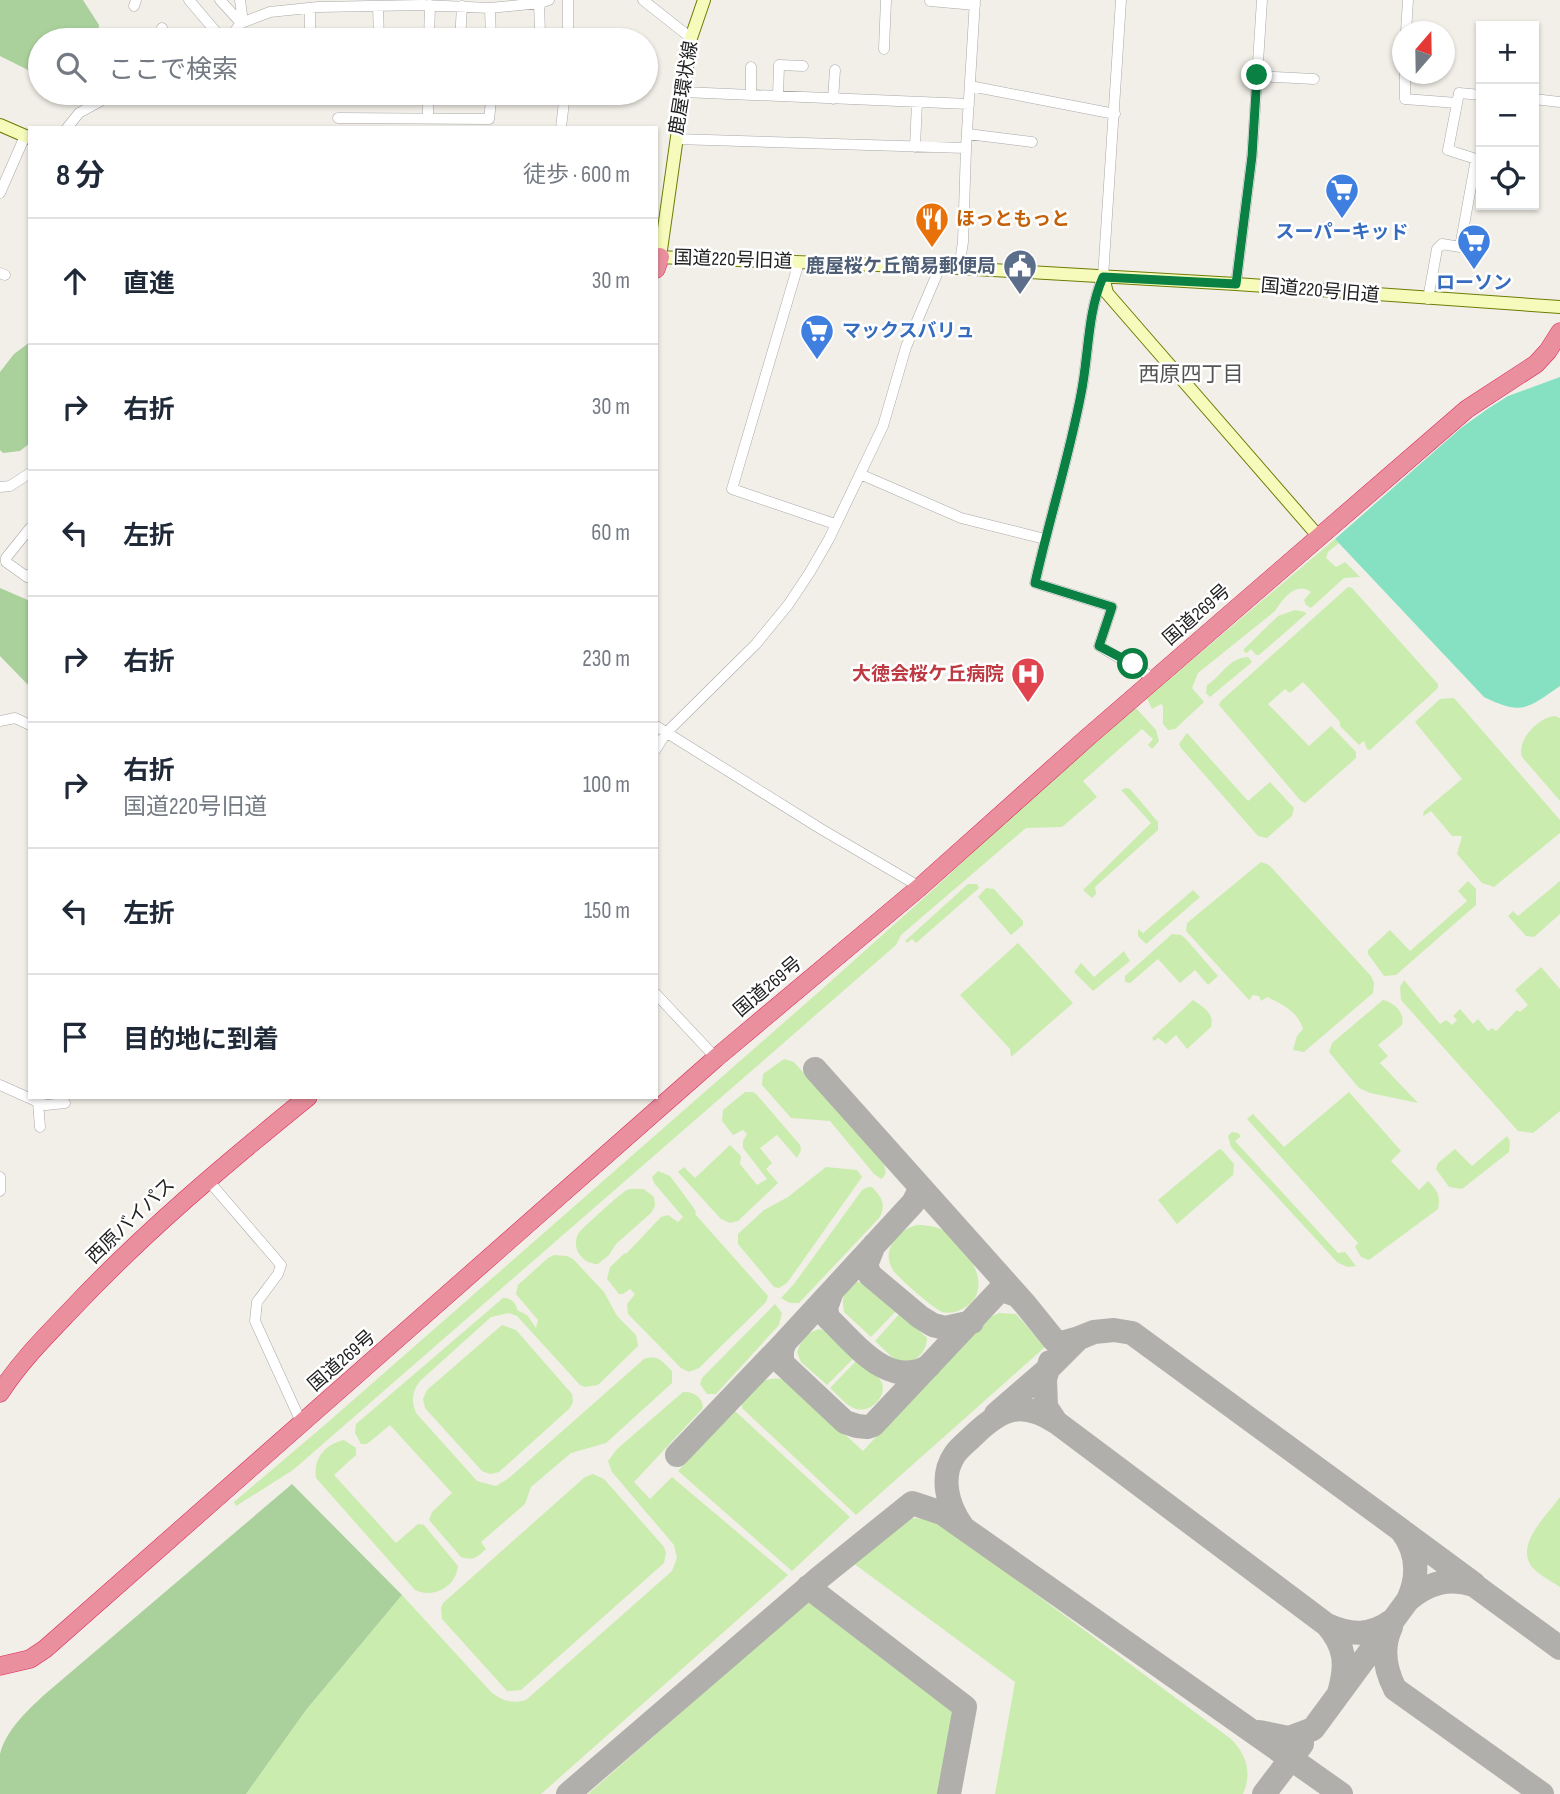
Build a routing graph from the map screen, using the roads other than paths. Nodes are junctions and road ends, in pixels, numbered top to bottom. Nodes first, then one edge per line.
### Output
1 (189, 0) edge
2 (220, 0) edge
3 (240, 0) edge
4 (568, 0) edge
5 (643, 0) edge
6 (704, 0) edge
7 (886, 0) edge
8 (1121, 0) edge
9 (1262, 0) edge
10 (1408, 0) edge
11 (543, 1) edge
12 (930, 1) edge
13 (424, 3) edge
14 (510, 3) edge
15 (975, 3) edge
16 (456, 4) edge
17 (315, 5) edge
18 (378, 6) junction
19 (490, 8) junction
20 (1407, 21) edge
21 (242, 23) junction
22 (214, 28) edge
23 (237, 28) edge
24 (312, 28) edge
25 (379, 28) edge
26 (427, 28) edge
27 (459, 28) edge
28 (491, 28) edge
29 (541, 28) edge
30 (568, 28) edge
31 (691, 38) junction
32 (884, 49) dead end
33 (803, 66) dead end
34 (751, 67) dead end
35 (835, 70) dead end
36 (1257, 75) junction
37 (1314, 79) dead end
38 (1405, 84) edge
39 (970, 86) junction
40 (683, 92) junction
41 (751, 95) junction
42 (1476, 95) edge
43 (778, 96) junction
44 (833, 99) junction
45 (1539, 100) edge
46 (917, 102) junction
47 (1560, 102) edge
48 (1457, 103) junction
49 (969, 104) junction
50 (94, 105) edge
51 (428, 105) edge
52 (490, 105) edge
53 (564, 105) edge
54 (1115, 114) junction
55 (338, 118) dead end
56 (428, 118) junction
57 (488, 123) edge
58 (0, 125) edge
59 (68, 126) edge
60 (561, 126) edge
61 (968, 134) junction
62 (27, 137) edge
63 (676, 139) junction
64 (1032, 142) dead end
65 (915, 147) junction
66 (966, 148) junction
67 (1, 189) edge
68 (658, 255) edge
69 (658, 261) edge
70 (799, 262) junction
71 (940, 267) junction
72 (959, 268) junction
73 (1103, 277) junction
74 (1236, 284) junction
75 (1428, 299) junction
76 (1560, 307) edge
77 (1560, 332) edge
78 (28, 474) edge
79 (860, 474) junction
80 (0, 487) edge
81 (835, 524) junction
82 (28, 530) edge
83 (1319, 537) junction
84 (1045, 539) junction
85 (28, 576) edge
86 (1155, 679) junction
87 (0, 722) edge
88 (28, 724) edge
89 (658, 727) edge
90 (666, 733) junction
91 (658, 746) edge
92 (920, 887) junction
93 (658, 996) edge
94 (716, 1058) junction
95 (0, 1085) edge
96 (28, 1098) edge
97 (31, 1099) edge
98 (306, 1099) edge
99 (38, 1102) junction
100 (65, 1103) dead end
101 (40, 1127) dead end
102 (0, 1177) edge
103 (207, 1179) junction
104 (0, 1191) edge
105 (0, 1393) edge
106 (302, 1424) junction
107 (0, 1667) edge

1 - 22 street
2 - 21 street
3 - 21 street
4 - 30 street
5 - 31 street
6 - 31 street, 鹿屋環状線
7 - 32 street
8 - 54 street
9 - 36 street
10 - 20 street
11 - 14 street
11 - 29 street
12 - 15 street
13 - 16 street
13 - 18 street
13 - 26 street
14 - 19 street
15 - 39 street
16 - 19 street
16 - 27 street
17 - 18 street
17 - 21 street
17 - 24 street
18 - 25 street
19 - 28 street
21 - 23 street
31 - 40 street, 鹿屋環状線
33 - 43 street
34 - 41 street
35 - 44 street
36 - 37 street
36 - 74 street
38 - 48 street
39 - 49 street
39 - 54 street
40 - 41 street
40 - 63 street, 鹿屋環状線
41 - 43 street
42 - 48 street
43 - 44 street
44 - 46 street
45 - 47 street
46 - 49 street
46 - 65 street
48 - 75 street
49 - 61 street
50 - 59 street
51 - 56 street
52 - 57 street
53 - 60 street
54 - 73 street
55 - 56 street
56 - 57 street
58 - 62 street
61 - 64 street
61 - 66 street
62 - 67 street
63 - 65 street
63 - 68 street, 鹿屋環状線
65 - 66 street
66 - 72 street
69 - 70 street, 国道220号旧道
70 - 71 street, 国道220号旧道
70 - 81 street
71 - 72 street, 国道220号旧道
71 - 79 street
72 - 73 street, 国道220号旧道
73 - 74 street, 国道220号旧道
73 - 83 street
73 - 84 street
74 - 75 street, 国道220号旧道
75 - 76 street, 国道220号旧道
77 - 83 highway, 国道269号
78 - 80 street
79 - 81 street
79 - 84 street
81 - 90 street
82 - 85 street
83 - 86 highway, 国道269号
84 - 86 street
86 - 92 highway, 国道269号
87 - 88 street
89 - 90 street
90 - 91 street
90 - 92 street
92 - 94 highway, 国道269号
93 - 94 street
94 - 106 highway, 国道269号
95 - 96 street
97 - 99 street
98 - 103 highway, 西原バイパス
99 - 100 street
99 - 101 street
102 - 104 street
103 - 105 highway, 西原バイパス
103 - 106 street
106 - 107 highway, 国道269号

